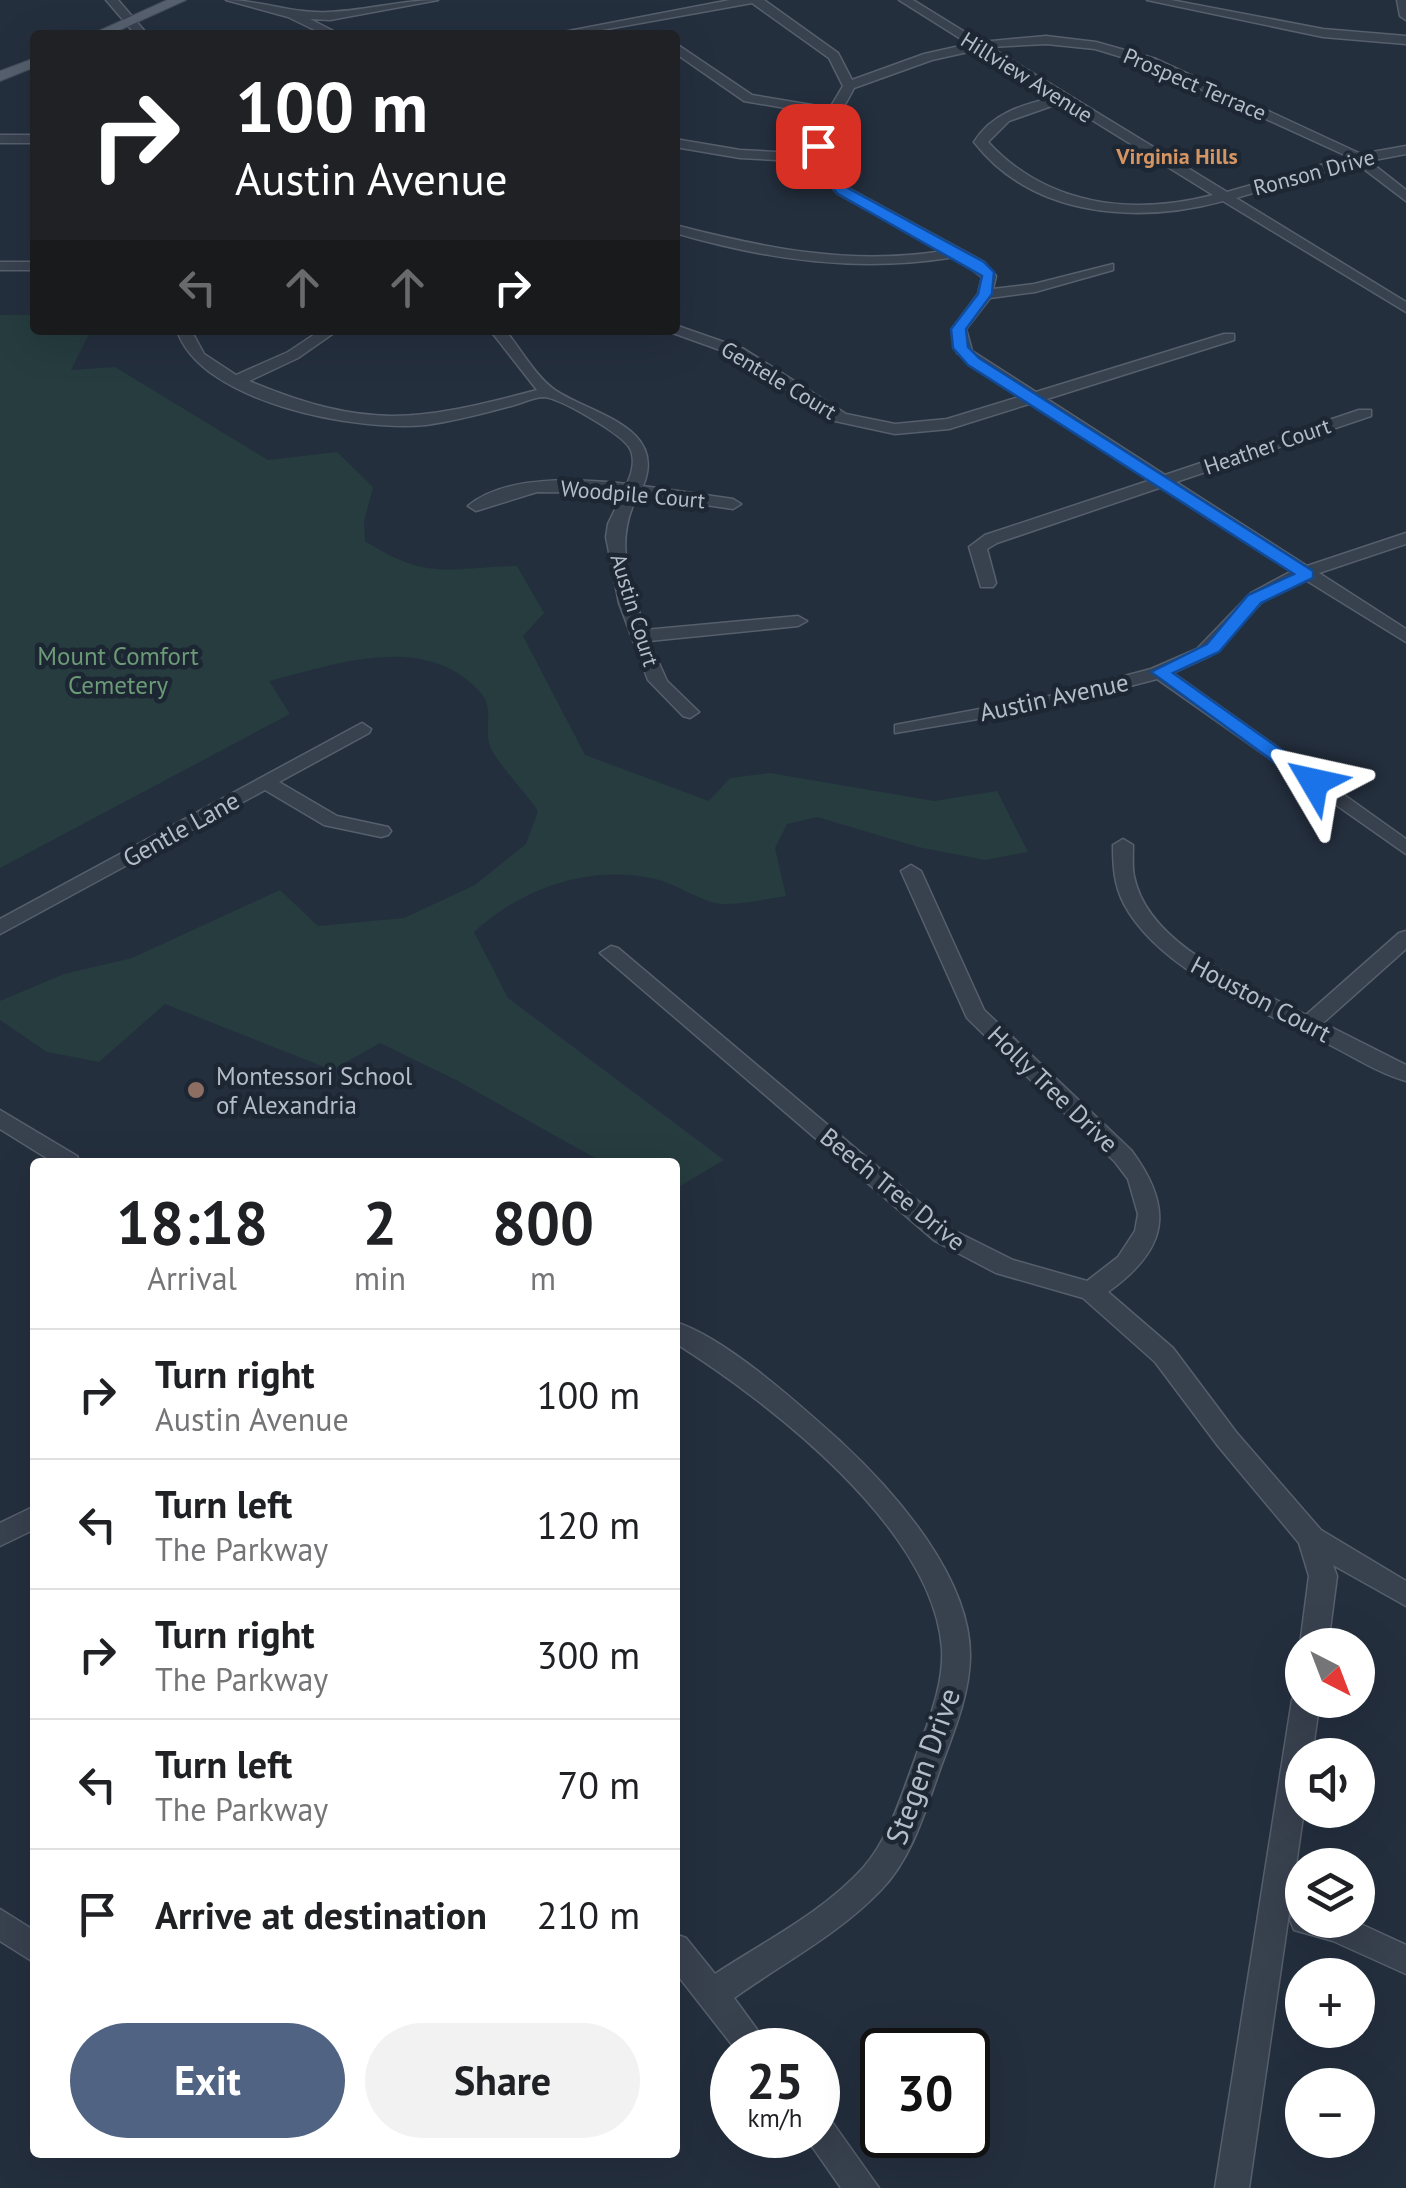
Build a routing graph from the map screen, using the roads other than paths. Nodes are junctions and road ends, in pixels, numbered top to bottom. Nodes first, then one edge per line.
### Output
1 (112, 0) edge
2 (180, 0) edge
3 (232, 0) edge
4 (432, 0) edge
5 (753, 0) edge
6 (904, 0) edge
7 (1154, 0) edge
8 (1402, 0) edge
9 (374, 9) junction
10 (292, 15) junction
11 (1406, 16) edge
12 (638, 19) junction
13 (130, 21) junction
14 (109, 30) edge
15 (138, 30) edge
16 (326, 30) edge
17 (340, 30) edge
18 (580, 30) edge
19 (653, 30) edge
20 (1406, 40) edge
21 (976, 46) junction
22 (680, 50) edge
23 (30, 64) edge
24 (0, 76) edge
25 (848, 86) junction
26 (1061, 99) junction
27 (834, 113) junction
28 (0, 139) edge
29 (30, 139) edge
30 (680, 144) edge
31 (1406, 150) edge
32 (1359, 157) junction
33 (817, 158) junction
34 (1406, 196) edge
35 (1222, 197) junction
36 (680, 230) edge
37 (956, 252) junction
38 (0, 266) edge
39 (30, 266) edge
40 (1108, 267) dead end
41 (985, 294) junction
42 (1406, 308) edge
43 (680, 331) edge
44 (186, 335) edge
45 (324, 335) edge
46 (501, 335) edge
47 (1230, 337) dead end
48 (236, 380) junction
49 (547, 392) junction
50 (1031, 398) junction
51 (1365, 413) dead end
52 (1161, 482) junction
53 (633, 490) junction
54 (733, 504) dead end
55 (476, 506) dead end
56 (1406, 538) edge
57 (1307, 574) junction
58 (987, 583) dead end
59 (798, 621) dead end
60 (641, 636) junction
61 (1406, 638) edge
62 (1160, 672) junction
63 (690, 712) dead end
64 (362, 729) dead end
65 (902, 729) dead end
66 (265, 782) junction
67 (381, 831) dead end
68 (1123, 845) dead end
69 (1406, 848) edge
70 (911, 871) dead end
71 (0, 928) edge
72 (1406, 938) edge
73 (611, 953) dead end
74 (1308, 1024) junction
75 (1406, 1074) edge
76 (2, 1122) edge
77 (62, 1158) edge
78 (1091, 1290) junction
79 (680, 1333) edge
80 (30, 1520) edge
81 (0, 1535) edge
82 (1311, 1538) junction
83 (1406, 1595) edge
84 (1316, 1628) edge
85 (1305, 1718) edge
86 (1299, 1848) edge
87 (0, 1923) edge
88 (1290, 1938) edge
89 (1359, 1938) edge
90 (30, 1945) edge
91 (680, 1954) edge
92 (1406, 1960) edge
93 (714, 1994) junction
94 (740, 2028) edge
95 (839, 2158) edge
96 (862, 2188) edge
97 (1232, 2188) edge

1 - 13 street
2 - 13 main road
3 - 10 street
4 - 9 street
5 - 12 street
5 - 25 street
6 - 21 street, Hillview Avenue
7 - 20 street
8 - 11 street
9 - 10 street
9 - 17 street
10 - 16 street
12 - 18 street
12 - 19 street
13 - 14 main road
13 - 15 street
21 - 25 street, Prospect Terrace
21 - 26 street, Hillview Avenue
21 - 32 street, Prospect Terrace
22 - 27 street
23 - 24 main road
25 - 27 street
26 - 35 street, Hillview Avenue
26 - 35 street, Ronson Drive
27 - 33 street
28 - 29 street
30 - 33 street
31 - 32 street, Ronson Drive
32 - 34 street, Prospect Terrace
32 - 35 street, Ronson Drive
33 - 37 street
35 - 42 street, Hillview Avenue
36 - 37 street
37 - 41 street
38 - 39 street
40 - 41 street
41 - 50 street
43 - 50 street, Gentele Court
44 - 48 street
45 - 48 street
46 - 49 street, Austin Court
47 - 50 street, Gentele Court
48 - 49 street
49 - 53 street, Austin Court
50 - 52 street
51 - 52 street, Heather Court
52 - 57 street
52 - 58 street, Heather Court
53 - 54 street, Woodpile Court
53 - 55 street, Woodpile Court
53 - 60 street, Austin Court
56 - 57 street, Austin Avenue
57 - 61 street
57 - 62 street, Austin Avenue
59 - 60 street
60 - 63 street, Austin Court
62 - 65 street, Austin Avenue
62 - 69 street
64 - 66 street, Gentle Lane
66 - 67 street
66 - 71 street, Gentle Lane
68 - 74 street, Houston Court
70 - 78 street, Holly Tree Drive
72 - 74 street
73 - 78 street, Beech Tree Drive
74 - 75 street, Houston Court
76 - 77 street
78 - 82 street, Beech Tree Drive
79 - 93 street, Stegen Drive
80 - 81 street
82 - 83 street
82 - 84 street, Beech Tree Drive
85 - 86 street
87 - 90 street
88 - 97 street
89 - 92 street
91 - 93 street
93 - 94 street
95 - 96 street

